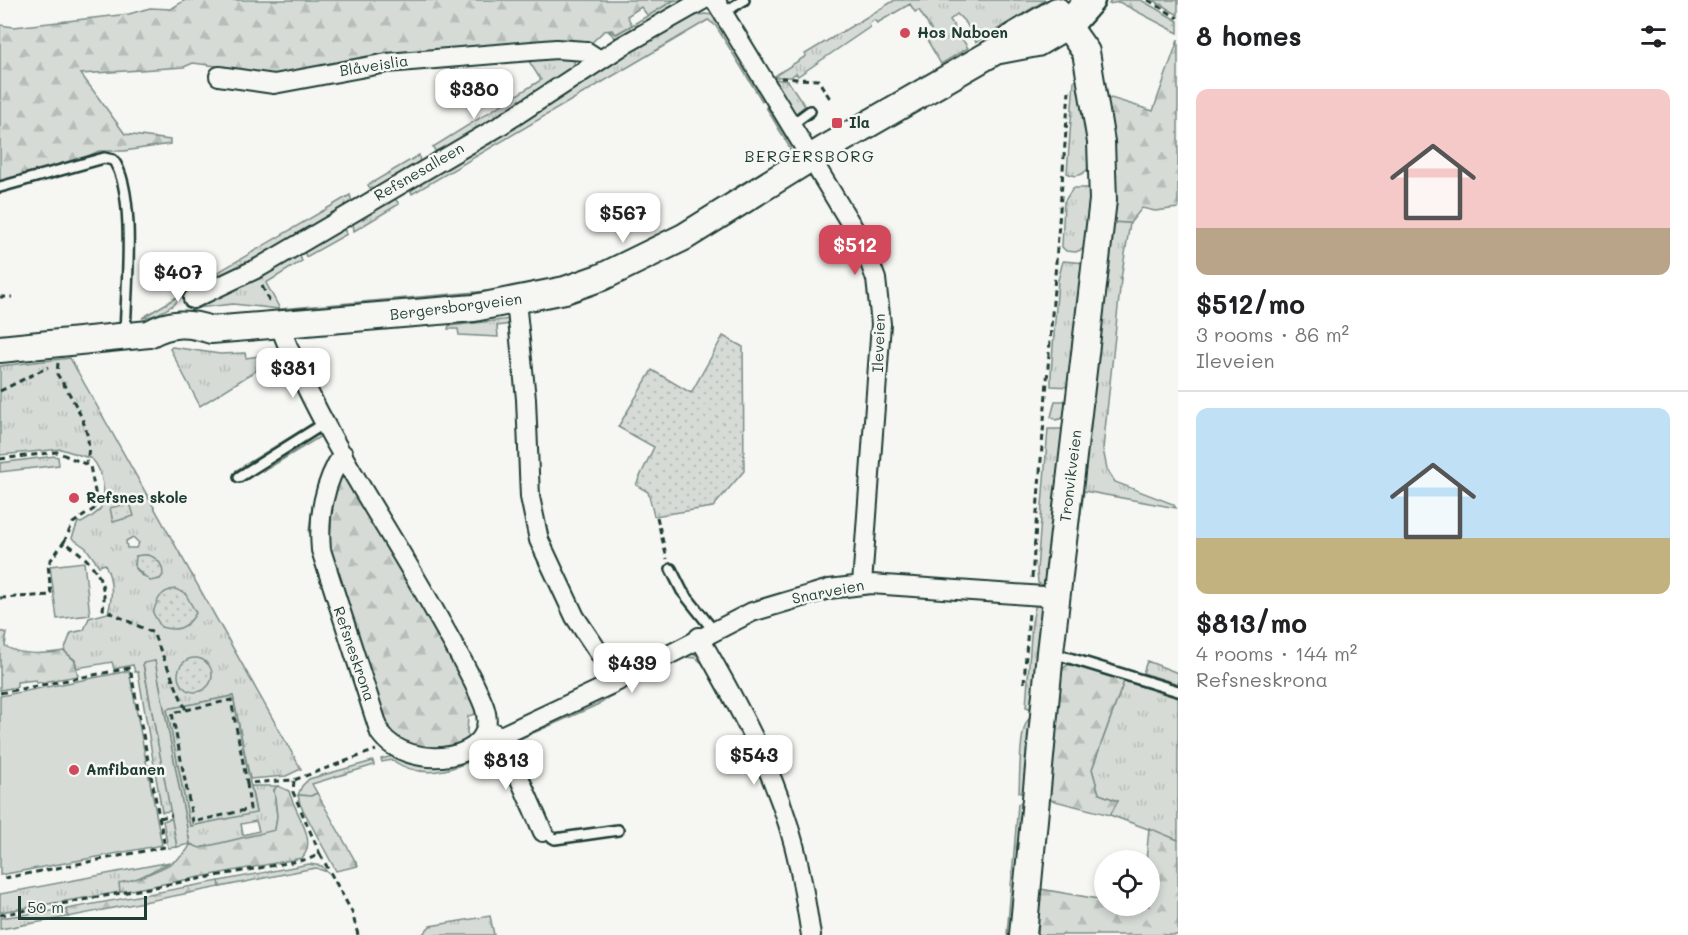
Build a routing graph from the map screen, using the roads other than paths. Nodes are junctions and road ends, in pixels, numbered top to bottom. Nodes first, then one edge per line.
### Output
1 (703, 0) edge
2 (744, 0) edge
3 (1090, 0) edge
4 (719, 7) edge
5 (1066, 11) edge
6 (600, 60) junction
7 (219, 76) dead end
8 (810, 111) dead end
9 (791, 125) junction
10 (811, 157) junction
11 (0, 188) edge
12 (193, 299) dead end
13 (516, 301) junction
14 (277, 318) junction
15 (137, 335) junction
16 (0, 349) edge
17 (325, 423) junction
18 (343, 454) junction
19 (239, 477) dead end
20 (671, 569) road end
21 (862, 584) junction
22 (1057, 597) junction
23 (706, 634) junction
24 (1050, 652) junction
25 (618, 681) junction
26 (1178, 691) edge
27 (494, 733) junction
28 (618, 830) dead end
29 (543, 832) joint
30 (811, 935) edge
31 (1023, 935) edge

1 - 6 street, Refsnesalleen
2 - 4 lane
3 - 5 main road
4 - 9 street, Ileveien
5 - 10 street, Bergersborgveien
5 - 22 street, Tronvikveien
6 - 7 street, Blåveislia
6 - 12 street, Refsnesalleen
8 - 9 lane
9 - 10 street, Ileveien
10 - 13 street, Bergersborgveien
10 - 21 street, Ileveien
11 - 15 lane
13 - 14 street, Bergersborgveien
13 - 25 street
14 - 15 street, Bergersborgveien
14 - 17 street
15 - 16 street
17 - 18 street
17 - 19 lane
18 - 27 street
18 - 27 street, Refsneskrona
20 - 23 lane
21 - 22 street, Snarveien
21 - 23 street, Snarveien
22 - 24 street, Tronvikveien
23 - 25 street, Snarveien
23 - 30 street
24 - 26 lane
24 - 31 street, Tronvikveien
25 - 27 street, Snarveien
27 - 29 street
28 - 29 lane

